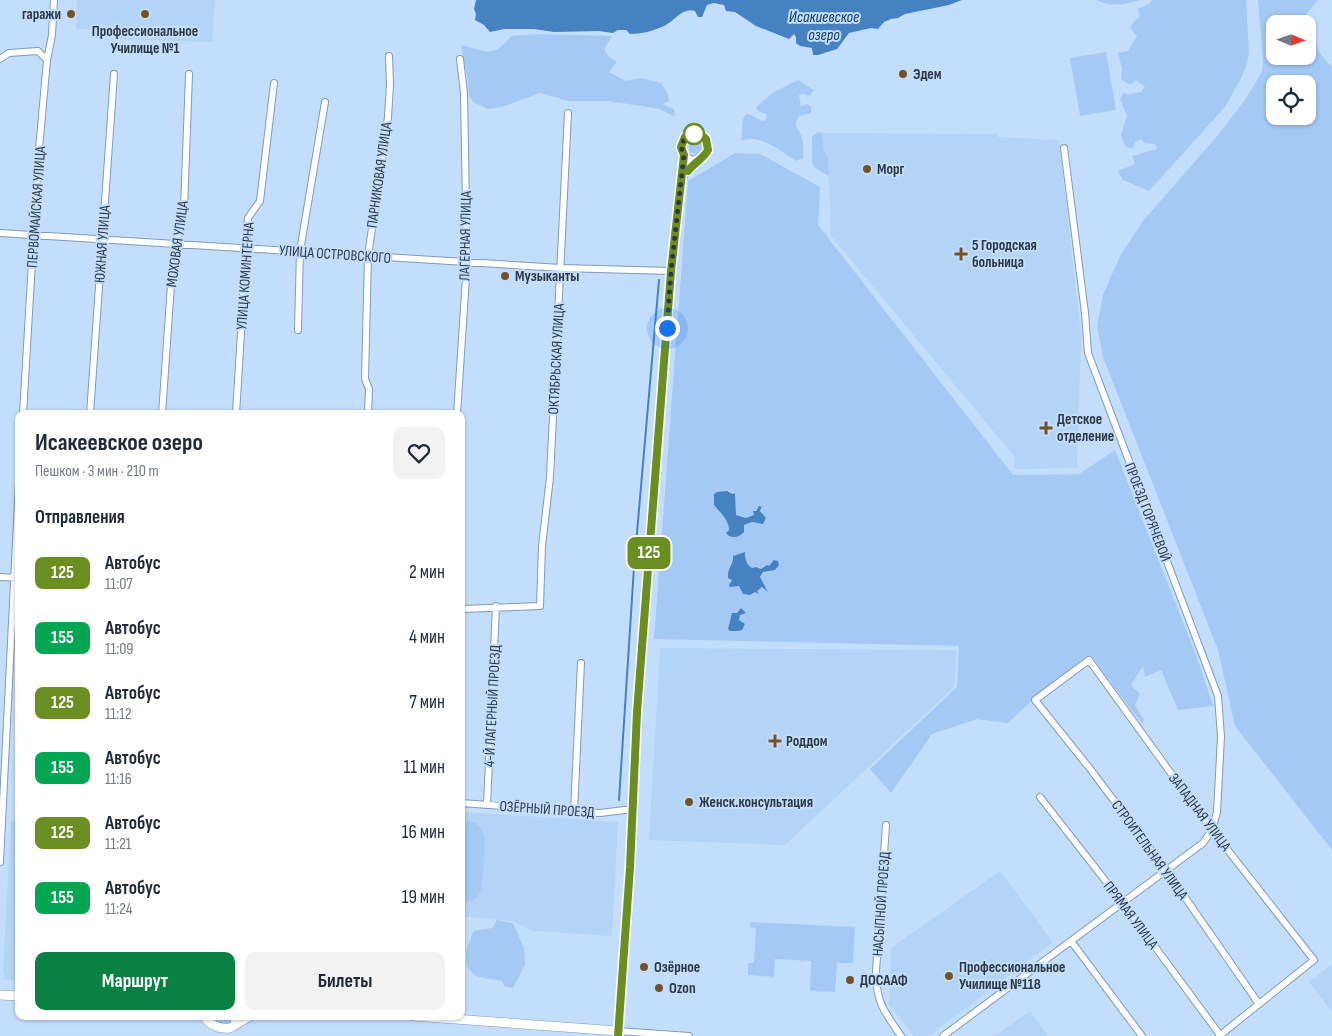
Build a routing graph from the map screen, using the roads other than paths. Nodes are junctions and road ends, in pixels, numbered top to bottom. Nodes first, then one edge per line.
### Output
1 (54, 0) edge
2 (389, 56) dead end
3 (0, 59) edge
4 (460, 59) dead end
5 (48, 60) junction
6 (114, 74) dead end
7 (189, 74) dead end
8 (274, 83) dead end
9 (325, 102) dead end
10 (568, 113) dead end
11 (1064, 148) dead end
12 (684, 155) junction
13 (698, 160) junction
14 (682, 179) junction
15 (0, 233) edge
16 (33, 234) junction
17 (102, 239) junction
18 (177, 244) junction
19 (246, 249) junction
20 (300, 251) junction
21 (368, 256) junction
22 (467, 262) junction
23 (561, 268) junction
24 (671, 271) junction
25 (298, 330) dead end
26 (23, 410) edge
27 (90, 410) edge
28 (162, 410) edge
29 (236, 410) edge
30 (368, 410) edge
31 (457, 410) edge
32 (0, 577) edge
33 (15, 578) edge
34 (15, 596) edge
35 (496, 606) junction
36 (465, 609) edge
37 (1090, 660) joint
38 (580, 662) dead end
39 (1040, 797) dead end
40 (465, 803) edge
41 (487, 805) junction
42 (633, 809) junction
43 (574, 811) junction
44 (886, 825) dead end
45 (1212, 830) junction
46 (0, 862) edge
47 (1166, 870) junction
48 (1122, 902) junction
49 (1071, 941) junction
50 (0, 995) edge
51 (15, 996) edge
52 (1259, 1004) junction
53 (207, 1020) edge
54 (208, 1020) edge
55 (462, 1020) edge
56 (232, 1026) edge
57 (618, 1033) edge
58 (215, 1036) edge
59 (689, 1036) edge
60 (901, 1036) edge
61 (943, 1036) edge
62 (1142, 1036) edge
63 (1219, 1036) edge

1 - 5 street, ПЕРВОМАЙСКАЯ УЛИЦА
2 - 21 street, ПАРНИКОВАЯ УЛИЦА
3 - 5 street
4 - 22 street, ЛАГЕРНАЯ УЛИЦА
5 - 16 street, ПЕРВОМАЙСКАЯ УЛИЦА
6 - 17 street, ЮЖНАЯ УЛИЦА
7 - 18 street, МОХОВАЯ УЛИЦА
8 - 19 street, УЛИЦА КОМИНТЕРНА
9 - 20 street
10 - 23 street, ОКТЯБРЬСКАЯ УЛИЦА
11 - 45 street, ПРОЕЗД ГОРЯЧЕВОЙ
12 - 13 street
12 - 13 street
12 - 14 street
13 - 14 street
14 - 24 street
15 - 16 street, УЛИЦА ОСТРОВСКОГО
16 - 17 street, УЛИЦА ОСТРОВСКОГО
16 - 26 street, ПЕРВОМАЙСКАЯ УЛИЦА
17 - 18 street, УЛИЦА ОСТРОВСКОГО
17 - 27 street, ЮЖНАЯ УЛИЦА
18 - 19 street, УЛИЦА ОСТРОВСКОГО
18 - 28 street, МОХОВАЯ УЛИЦА
19 - 20 street, УЛИЦА ОСТРОВСКОГО
19 - 29 street, УЛИЦА КОМИНТЕРНА
20 - 21 street, УЛИЦА ОСТРОВСКОГО
20 - 25 street
21 - 22 street, УЛИЦА ОСТРОВСКОГО
21 - 30 street, ПАРНИКОВАЯ УЛИЦА
22 - 23 street, УЛИЦА ОСТРОВСКОГО
22 - 31 street, ЛАГЕРНАЯ УЛИЦА
23 - 24 street, УЛИЦА ОСТРОВСКОГО
23 - 35 street, ОКТЯБРЬСКАЯ УЛИЦА
24 - 42 street
32 - 33 street
34 - 46 street
35 - 36 street
35 - 41 street, 4-Й ЛАГЕРНЫЙ ПРОЕЗД
37 - 45 street, ЗАПАДНАЯ УЛИЦА
37 - 47 street, СТРОИТЕЛЬНАЯ УЛИЦА
38 - 43 street
39 - 48 street, ПРЯМАЯ УЛИЦА
40 - 41 street, ОЗЁРНЫЙ ПРОЕЗД
41 - 43 street, ОЗЁРНЫЙ ПРОЕЗД
42 - 43 street, ОЗЁРНЫЙ ПРОЕЗД
42 - 57 street
44 - 60 street, НАСЫПНОЙ ПРОЕЗД
45 - 47 street, ПРОЕЗД ГОРЯЧЕВОЙ
45 - 52 street, ЗАПАДНАЯ УЛИЦА
47 - 48 street, ПРОЕЗД ГОРЯЧЕВОЙ
47 - 52 street, СТРОИТЕЛЬНАЯ УЛИЦА
48 - 49 street, ПРОЕЗД ГОРЯЧЕВОЙ
48 - 63 street, ПРЯМАЯ УЛИЦА
49 - 61 street, ПРОЕЗД ГОРЯЧЕВОЙ
49 - 62 street
50 - 51 street
52 - 63 street
53 - 58 street
54 - 56 street
55 - 57 street
57 - 59 street

